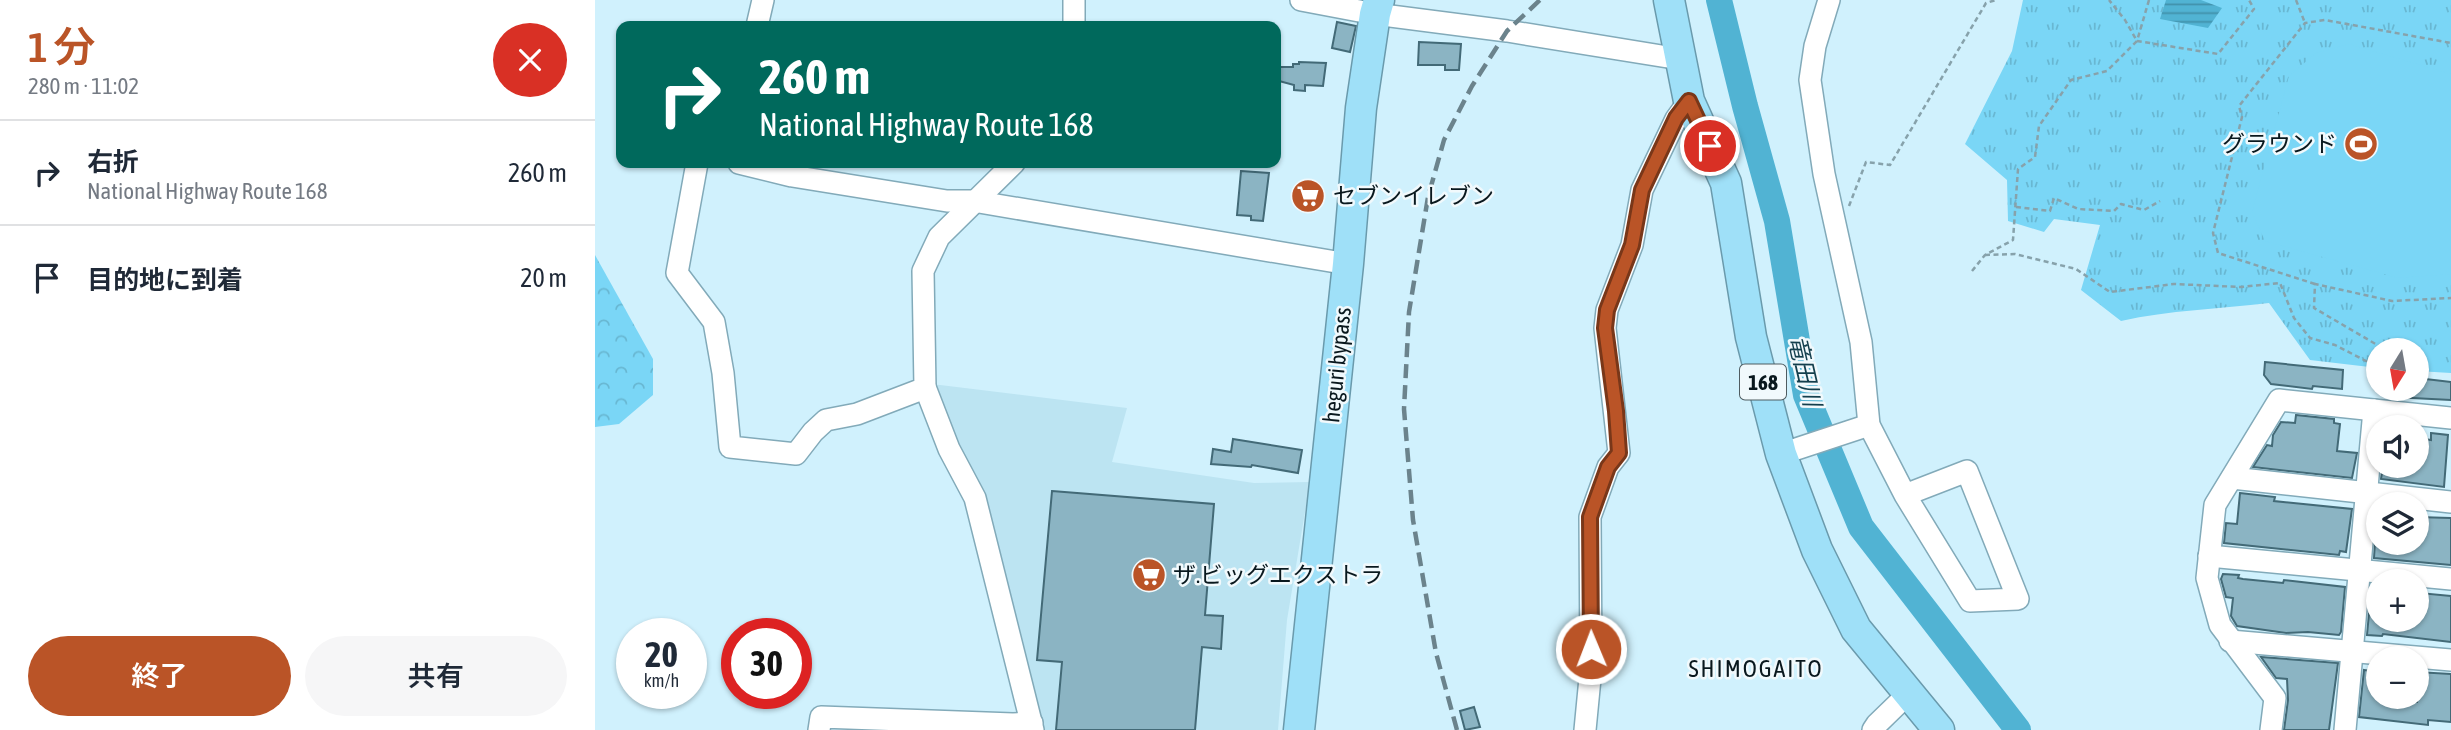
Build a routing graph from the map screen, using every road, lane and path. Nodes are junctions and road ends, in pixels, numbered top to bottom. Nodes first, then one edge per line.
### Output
1 (764, 0) edge
2 (1075, 0) edge
3 (1301, 0) edge
4 (1669, 0) edge
5 (1829, 0) edge
6 (1996, 0) edge
7 (2109, 0) edge
8 (2149, 0) edge
9 (2249, 0) edge
10 (2296, 0) edge
11 (1377, 7) edge
12 (758, 21) edge
13 (1074, 21) edge
14 (2305, 23) junction
15 (2137, 41) junction
16 (2451, 43) edge
17 (1680, 59) junction
18 (1689, 101) junction
19 (696, 168) edge
20 (759, 168) edge
21 (1009, 168) edge
22 (973, 201) junction
23 (2159, 201) dead end
24 (2016, 207) junction
25 (1838, 233) junction
26 (1985, 255) junction
27 (1348, 264) junction
28 (1972, 271) dead end
29 (2315, 284) junction
30 (2451, 298) edge
31 (2366, 338) edge
32 (2366, 361) edge
33 (925, 387) junction
34 (2375, 401) edge
35 (2374, 410) junction
36 (2451, 418) edge
37 (1869, 425) junction
38 (1794, 449) junction
39 (2232, 478) junction
40 (2367, 492) edge
41 (2366, 493) edge
42 (1905, 495) junction
43 (2429, 500) edge
44 (2451, 502) edge
45 (2366, 503) edge
46 (2209, 556) junction
47 (2359, 570) junction
48 (2451, 579) edge
49 (2230, 641) junction
50 (2352, 650) junction
51 (2451, 660) edge
52 (1909, 694) junction
53 (1033, 726) edge
54 (2351, 729) edge
55 (820, 730) edge
56 (1299, 730) edge
57 (1585, 730) edge
58 (1873, 730) edge
59 (1939, 730) edge
60 (2271, 730) edge

1 - 12 street
2 - 13 street
3 - 11 street
4 - 17 highway, 168
5 - 25 street
6 - 25 path
7 - 15 path
8 - 15 path
9 - 15 path
10 - 14 path
11 - 17 street
11 - 27 highway, heguri bypass
14 - 16 path
14 - 29 path
15 - 24 path
17 - 18 highway, 168
18 - 38 highway, 168
18 - 57 street
19 - 33 street
20 - 22 street
21 - 22 street
22 - 27 street
22 - 33 street
23 - 24 path
24 - 26 path
25 - 37 street
26 - 28 path
26 - 32 path
27 - 56 highway, heguri bypass
29 - 30 path
29 - 31 path
33 - 53 street
34 - 35 path
35 - 36 street
35 - 39 street
35 - 40 street
37 - 38 street
37 - 42 street
38 - 52 highway, 168
39 - 41 street
39 - 46 street
42 - 42 street
43 - 44 street
45 - 47 street
46 - 47 street
46 - 49 street
47 - 48 street
47 - 50 street
49 - 50 street
49 - 60 street
50 - 51 street
50 - 54 street
52 - 58 street
52 - 59 highway, 168
53 - 55 street

